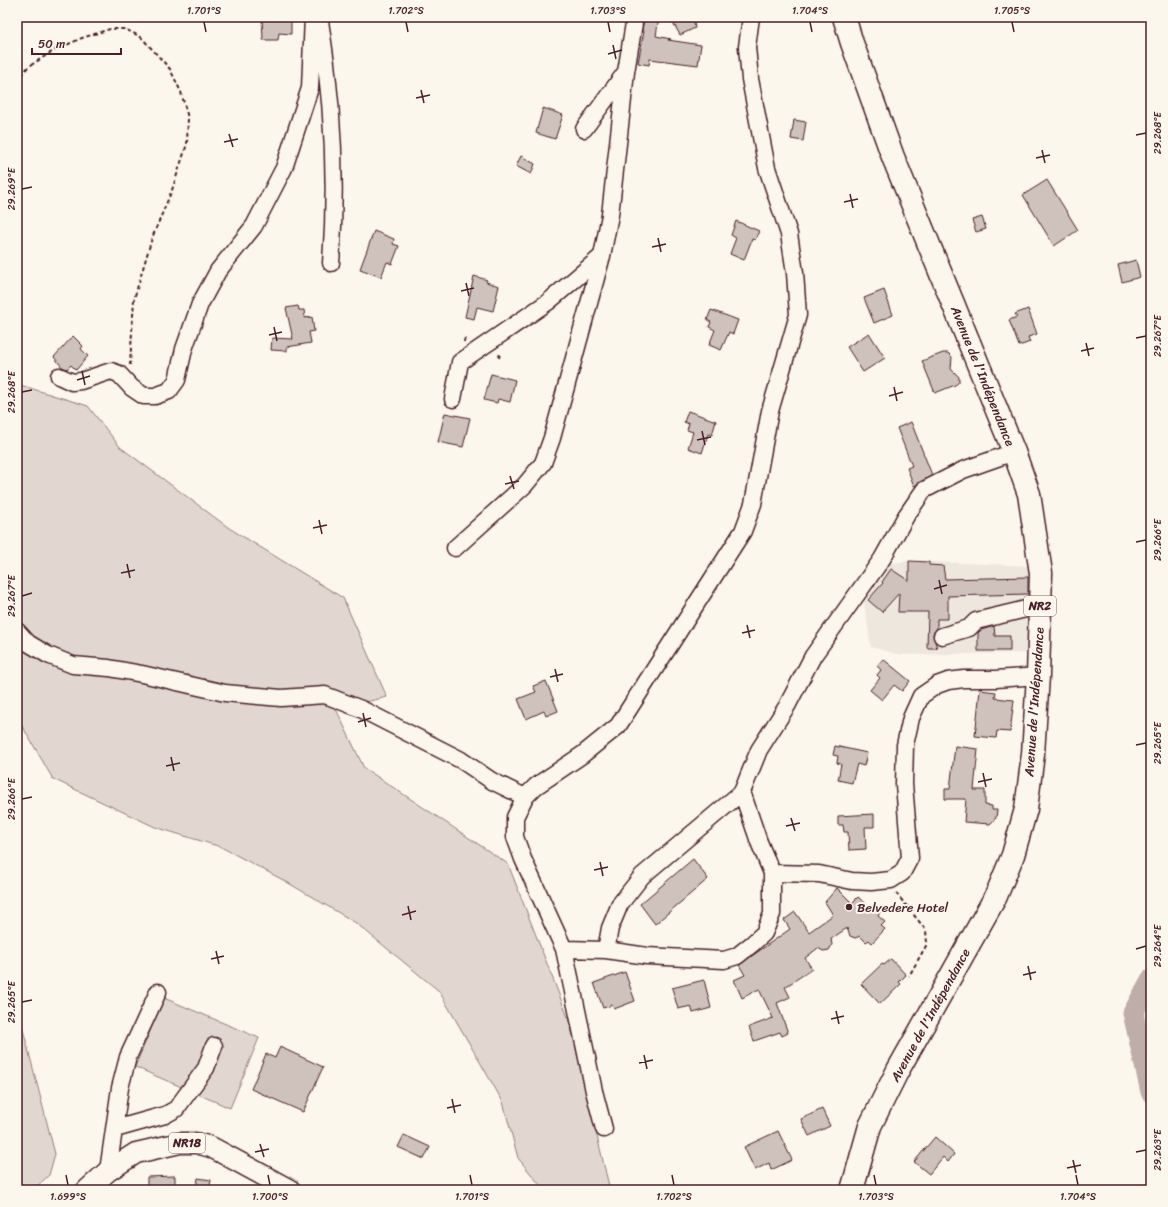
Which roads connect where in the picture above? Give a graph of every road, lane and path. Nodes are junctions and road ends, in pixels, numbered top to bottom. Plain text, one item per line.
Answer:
1 (313, 17) edge
2 (319, 17) edge
3 (636, 17) edge
4 (751, 17) edge
5 (844, 17) edge
6 (626, 72) junction
7 (17, 81) edge
8 (584, 129) dead end
9 (602, 256) junction
10 (331, 263) dead end
11 (59, 376) dead end
12 (132, 388) junction
13 (453, 399) dead end
14 (1014, 452) junction
15 (455, 548) dead end
16 (1040, 609) junction
17 (17, 631) edge
18 (942, 636) dead end
19 (1038, 676) junction
20 (742, 792) junction
21 (525, 797) junction
22 (772, 873) junction
23 (891, 880) junction
24 (564, 949) junction
25 (606, 950) junction
26 (909, 976) dead end
27 (158, 992) dead end
28 (214, 1046) dead end
29 (115, 1129) junction
30 (604, 1129) dead end
31 (108, 1171) junction
32 (87, 1190) edge
33 (290, 1190) edge
34 (852, 1190) edge

1 - 12 street
2 - 10 street
3 - 6 street
4 - 21 street
5 - 14 highway, Avenue de l'Indépendance / NR2
6 - 8 street
6 - 9 street
7 - 12 path
9 - 13 street
9 - 15 street
11 - 12 street
14 - 16 highway, Avenue de l'Indépendance / NR2
14 - 20 street
16 - 18 street
16 - 19 highway, Avenue de l'Indépendance / NR2
17 - 21 street
19 - 23 street
19 - 34 highway, Avenue de l'Indépendance / NR2
20 - 22 street
20 - 25 street
21 - 24 street
22 - 23 street
22 - 25 street
23 - 26 path
24 - 25 street
24 - 30 street
27 - 29 street
28 - 29 street
29 - 31 street
31 - 32 main road, NR18
31 - 33 main road, NR18

